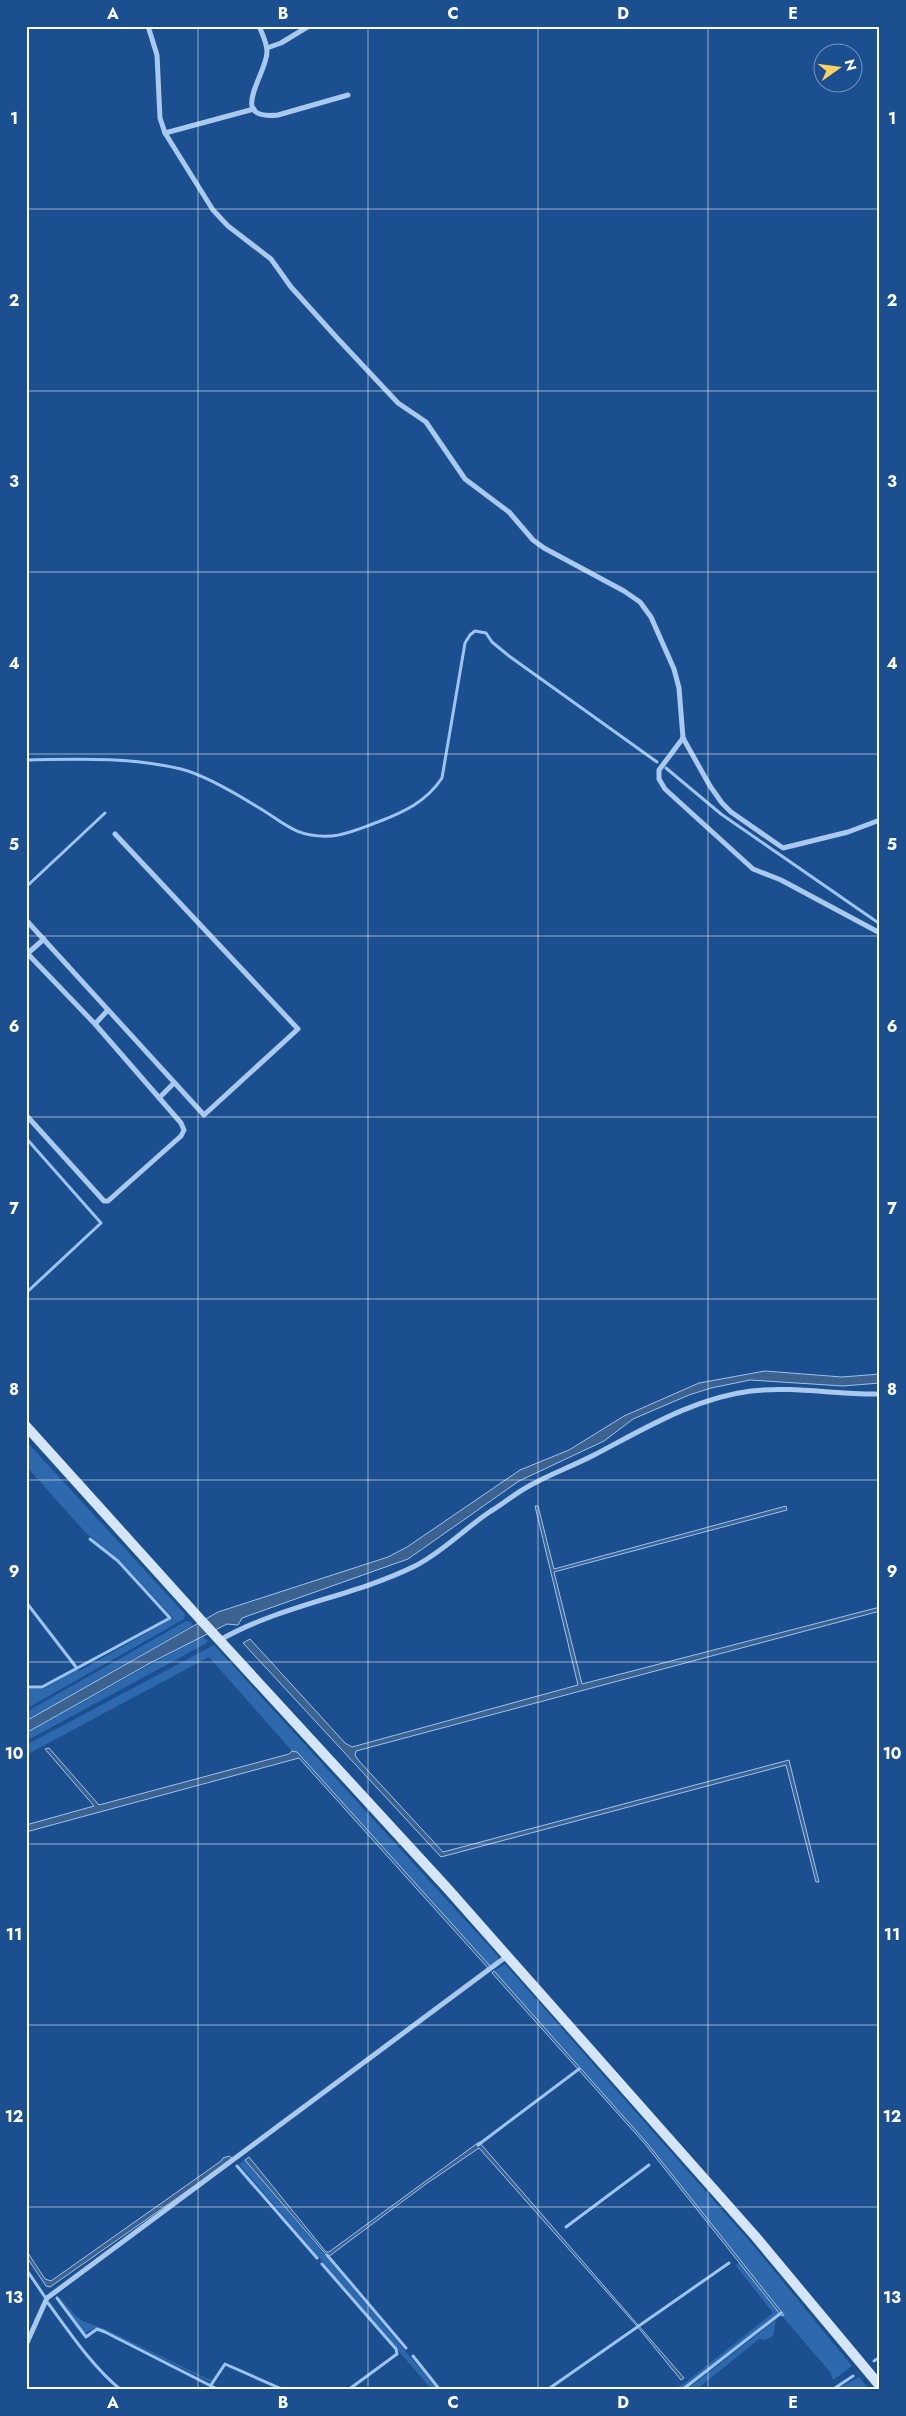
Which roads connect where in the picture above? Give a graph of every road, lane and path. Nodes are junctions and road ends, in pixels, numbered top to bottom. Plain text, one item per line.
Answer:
1 (148, 26) edge
2 (259, 26) edge
3 (309, 26) edge
4 (267, 48) junction
5 (348, 94) dead end
6 (254, 109) junction
7 (165, 133) junction
8 (684, 738) junction
9 (880, 820) edge
10 (115, 834) dead end
11 (26, 920) edge
12 (880, 933) edge
13 (44, 939) junction
14 (27, 953) edge
15 (108, 1010) junction
16 (95, 1024) junction
17 (174, 1083) junction
18 (159, 1098) junction
19 (26, 1115) edge
20 (880, 1394) edge
21 (26, 1426) edge
22 (217, 1637) junction
23 (507, 1956) junction
24 (26, 2344) edge
25 (880, 2386) edge

1 - 7 street
2 - 4 street
3 - 4 street
4 - 6 street
5 - 6 street
6 - 7 street
7 - 8 street
8 - 9 street
8 - 12 street
10 - 17 street
11 - 13 street
13 - 14 street
13 - 15 street
14 - 16 street
15 - 16 street
15 - 17 street
16 - 18 street
17 - 18 street
18 - 19 street
20 - 22 street
21 - 22 main road
22 - 23 main road
23 - 24 street
23 - 25 main road

